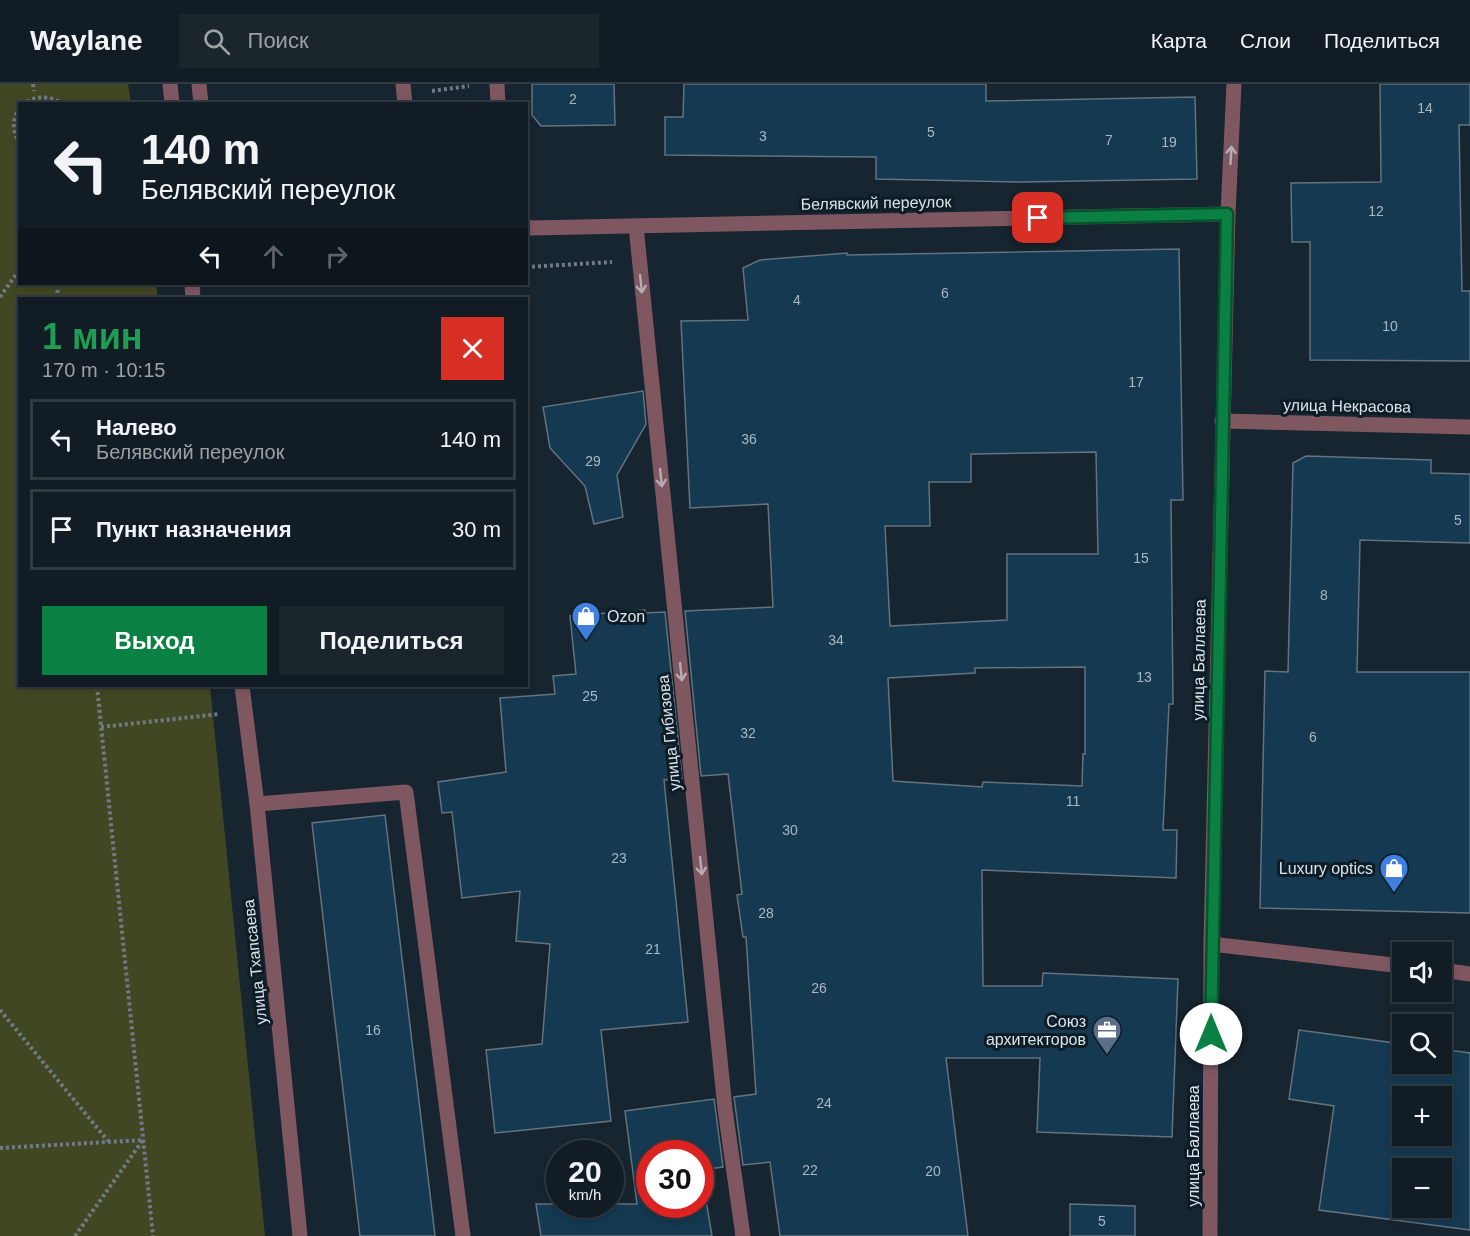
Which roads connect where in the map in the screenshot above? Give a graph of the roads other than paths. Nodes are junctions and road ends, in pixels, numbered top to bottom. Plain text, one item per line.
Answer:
1 (170, 84) edge
2 (199, 84) edge
3 (497, 84) edge
4 (1234, 84) edge
5 (172, 102) edge
6 (201, 102) edge
7 (498, 102) edge
8 (1227, 214) junction
9 (636, 226) junction
10 (528, 227) edge
11 (1222, 421) junction
12 (1470, 427) edge
13 (242, 687) edge
14 (257, 804) junction
15 (1211, 944) junction
16 (1392, 965) edge
17 (1452, 971) edge
18 (1470, 974) edge
19 (300, 1236) edge
20 (463, 1236) edge
21 (743, 1236) edge
22 (1210, 1236) edge

1 - 5 street
2 - 6 street
3 - 7 street
8 -> 4 street, улица Баллаева
8 - 9 street, Белявский переулок
8 - 11 street, улица Баллаева
9 - 10 street, Белявский переулок
9 -> 21 street, улица Гибизова
11 - 12 street, улица Некрасова
11 - 15 street, улица Баллаева
13 - 14 street, улица Тхапсаева
14 - 19 street, улица Тхапсаева
14 - 20 street
15 - 16 street
15 - 22 street, улица Баллаева
17 - 18 street

